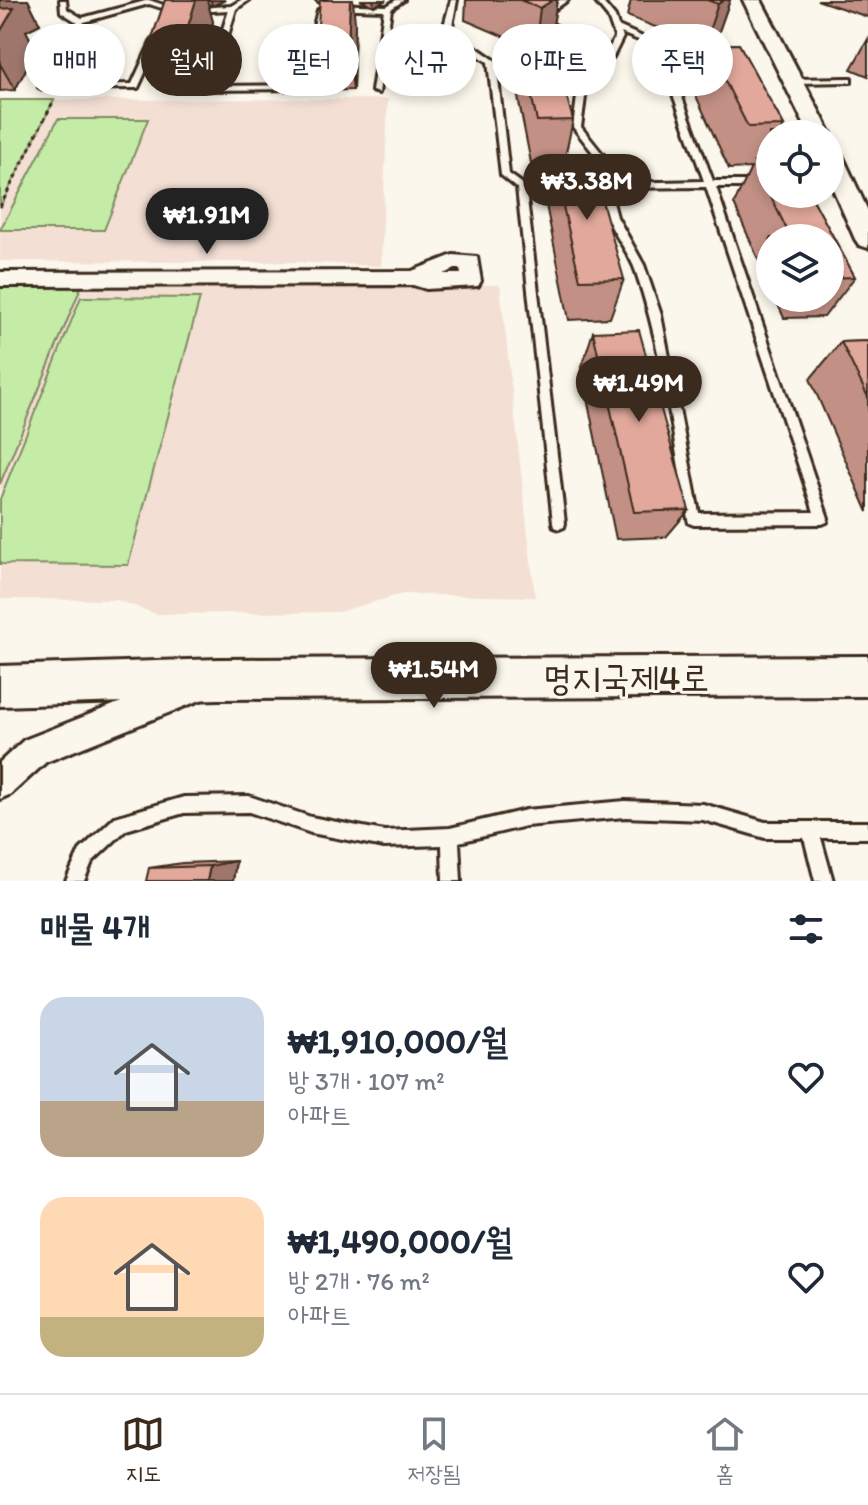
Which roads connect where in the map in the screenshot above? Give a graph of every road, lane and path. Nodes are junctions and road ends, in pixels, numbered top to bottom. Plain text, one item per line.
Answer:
1 (63, 0) edge
2 (246, 0) edge
3 (401, 0) edge
4 (454, 0) edge
5 (565, 0) edge
6 (597, 0) edge
7 (752, 0) edge
8 (149, 1) edge
9 (322, 2) edge
10 (233, 8) junction
11 (388, 8) junction
12 (169, 11) junction
13 (81, 21) junction
14 (386, 24) edge
15 (544, 24) edge
16 (613, 24) edge
17 (616, 28) joint
18 (616, 43) edge
19 (848, 80) dead end
20 (794, 81) junction
21 (581, 96) edge
22 (54, 100) dead end
23 (813, 120) edge
24 (710, 184) junction
25 (756, 184) edge
26 (612, 185) junction
27 (521, 187) junction
28 (844, 196) edge
29 (0, 207) edge
30 (868, 239) edge
31 (414, 278) dead end
32 (0, 279) edge
33 (559, 523) dead end
34 (868, 676) edge
35 (219, 679) junction
36 (0, 686) edge
37 (0, 783) edge
38 (868, 830) edge
39 (811, 832) junction
40 (450, 836) junction
41 (75, 881) edge
42 (452, 881) edge
43 (824, 881) edge

1 - 13 lane
2 - 10 lane
3 - 11 lane
4 - 27 lane
5 - 15 lane
6 - 16 lane
7 - 20 street
8 - 12 lane
8 - 13 lane
9 - 10 lane
9 - 11 lane
10 - 12 lane
11 - 14 lane
12 - 13 lane
17 - 18 lane
17 - 24 lane
19 - 20 lane
20 - 23 street
21 - 26 lane
22 - 29 path
24 - 25 lane
24 - 26 lane
24 - 26 lane
26 - 27 lane
27 - 33 lane
28 - 30 street
31 - 32 street
34 - 35 street, 명지국제4로
35 - 36 street, 명지국제4로
35 - 37 street
38 - 39 lane
39 - 40 lane
39 - 43 lane
40 - 41 lane
40 - 42 lane

